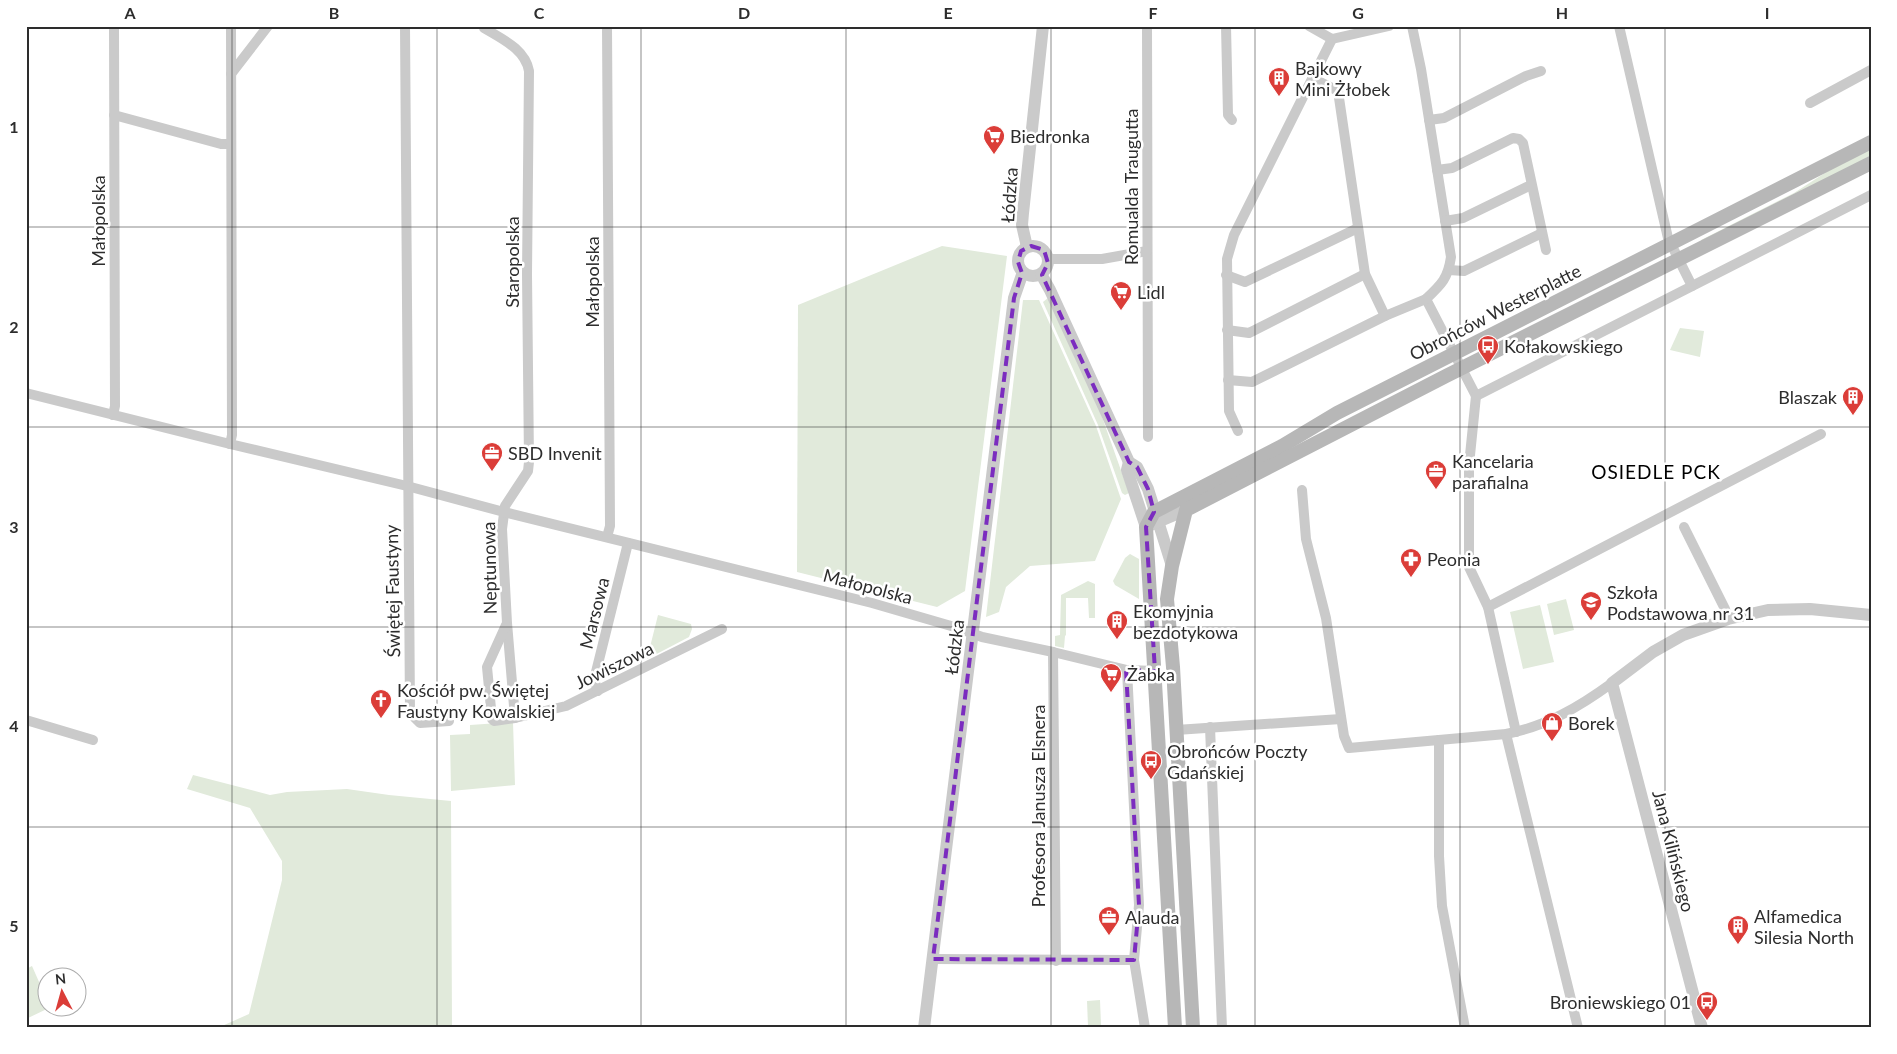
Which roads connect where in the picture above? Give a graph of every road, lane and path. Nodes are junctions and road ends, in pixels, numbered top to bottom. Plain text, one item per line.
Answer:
1 (114, 26) edge
2 (231, 26) edge
3 (268, 26) edge
4 (405, 26) edge
5 (607, 26) edge
6 (1043, 26) edge
7 (1147, 26) edge
8 (1226, 26) edge
9 (1389, 26) edge
10 (1412, 26) edge
11 (1618, 26) edge
12 (1314, 27) edge
13 (484, 28) dead end
14 (1332, 39) junction
15 (1871, 70) edge
16 (1541, 71) dead end
17 (231, 74) junction
18 (1312, 78) junction
19 (1810, 103) dead end
20 (114, 116) junction
21 (1232, 120) dead end
22 (1429, 120) junction
23 (1871, 142) edge
24 (230, 144) junction
25 (1871, 163) edge
26 (1437, 170) junction
27 (1531, 185) junction
28 (1871, 195) edge
29 (1445, 221) junction
30 (1358, 228) junction
31 (1542, 233) junction
32 (1672, 244) junction
33 (1027, 247) junction
34 (1546, 250) dead end
35 (1147, 251) junction
36 (1048, 259) junction
37 (1680, 259) junction
38 (1449, 270) junction
39 (1023, 272) junction
40 (1041, 274) junction
41 (1365, 274) junction
42 (1226, 275) junction
43 (1692, 286) junction
44 (1426, 299) junction
45 (1385, 316) junction
46 (1227, 330) junction
47 (1454, 353) junction
48 (1462, 368) junction
49 (1228, 380) junction
50 (26, 393) edge
51 (1476, 396) junction
52 (113, 415) junction
53 (1238, 431) dead end
54 (1821, 434) dead end
55 (1148, 437) dead end
56 (230, 444) junction
57 (407, 486) junction
58 (1302, 490) dead end
59 (1186, 510) junction
60 (504, 512) junction
61 (1152, 520) junction
62 (1684, 527) dead end
63 (607, 537) junction
64 (628, 543) junction
65 (1172, 566) junction
66 (1488, 607) junction
67 (1871, 615) edge
68 (1728, 619) junction
69 (506, 623) junction
70 (722, 629) dead end
71 (974, 634) junction
72 (1053, 652) junction
73 (1127, 670) junction
74 (1155, 671) junction
75 (1612, 683) junction
76 (598, 691) junction
77 (516, 718) junction
78 (1341, 719) junction
79 (26, 720) edge
80 (449, 721) dead end
81 (1210, 727) junction
82 (1176, 730) junction
83 (1511, 733) junction
84 (93, 740) dead end
85 (1439, 740) junction
86 (933, 960) junction
87 (1134, 960) junction
88 (1056, 961) junction
89 (924, 1028) edge
90 (1145, 1028) edge
91 (1175, 1028) edge
92 (1192, 1028) edge
93 (1222, 1028) edge
94 (1465, 1028) edge
95 (1578, 1028) edge
96 (1702, 1028) edge

1 - 20 street, Małopolska
2 - 17 street
3 - 17 street
4 - 57 street
5 - 63 street, Małopolska
6 - 33 street, Łódzka
7 - 35 street, Romualda Traugutta
8 - 21 street
9 - 14 street
10 - 22 street
11 - 32 street
12 - 14 street
13 - 60 street, Staropolska
14 - 18 street
15 - 19 street
16 - 22 street
17 - 24 street
18 - 30 street
18 - 42 street
20 - 24 street
20 - 52 street, Małopolska
22 - 26 street
23 - 32 main road, Obrońców Westerplatte
24 - 56 street
25 - 37 main road, Obrońców Westerplatte
26 - 27 street
26 - 29 street
27 - 29 street
27 - 31 street
28 - 43 street
29 - 38 street
30 - 41 street
30 - 42 street
31 - 34 street
31 - 38 street
32 - 37 street
32 - 47 main road, Obrońców Westerplatte
33 - 36 street
33 - 39 street
35 - 36 street
35 - 55 street, Romualda Traugutta
36 - 40 street
37 - 43 street
37 - 48 main road, Obrońców Westerplatte
38 - 44 street
39 - 40 street
39 - 71 street, Łódzka
40 - 61 street
41 - 45 street
41 - 46 street
42 - 46 street
43 - 51 street
44 - 45 street
44 - 47 street
45 - 49 street
46 - 49 street
47 - 48 street
47 - 61 main road, Obrońców Westerplatte
48 - 51 street
48 - 59 main road, Obrońców Westerplatte
49 - 53 street
50 - 52 street, Małopolska
51 - 66 street
52 - 56 street, Małopolska
54 - 66 street
56 - 57 street, Małopolska
57 - 60 street, Małopolska
57 - 80 street, Świętej Faustyny
58 - 78 street
59 - 61 street, Obrońców Westerplatte
59 - 65 main road
60 - 63 street, Małopolska
60 - 69 street, Neptunowa
61 - 65 street
61 - 74 main road
62 - 68 street
63 - 64 street, Małopolska
64 - 71 street, Małopolska
64 - 76 street, Marsowa
65 - 82 main road
66 - 83 street
67 - 68 street
68 - 75 street
69 - 77 street, Neptunowa
69 - 77 street, Neptunowa
70 - 76 street, Jowiszowa
71 - 72 street, Małopolska
71 - 86 street, Łódzka
72 - 73 street, Małopolska
72 - 88 street, Profesora Janusza Elsnera
73 - 74 street, Małopolska
73 - 87 street
74 - 91 main road
75 - 83 street
75 - 96 street, Jana Kilińskiego
76 - 77 street, Jowiszowa
78 - 81 street
78 - 85 street
79 - 84 street
81 - 82 street
81 - 93 street
82 - 92 main road
83 - 85 street
83 - 95 street
85 - 94 street
86 - 88 street
86 - 89 street, Łódzka
87 - 88 street
87 - 90 street

